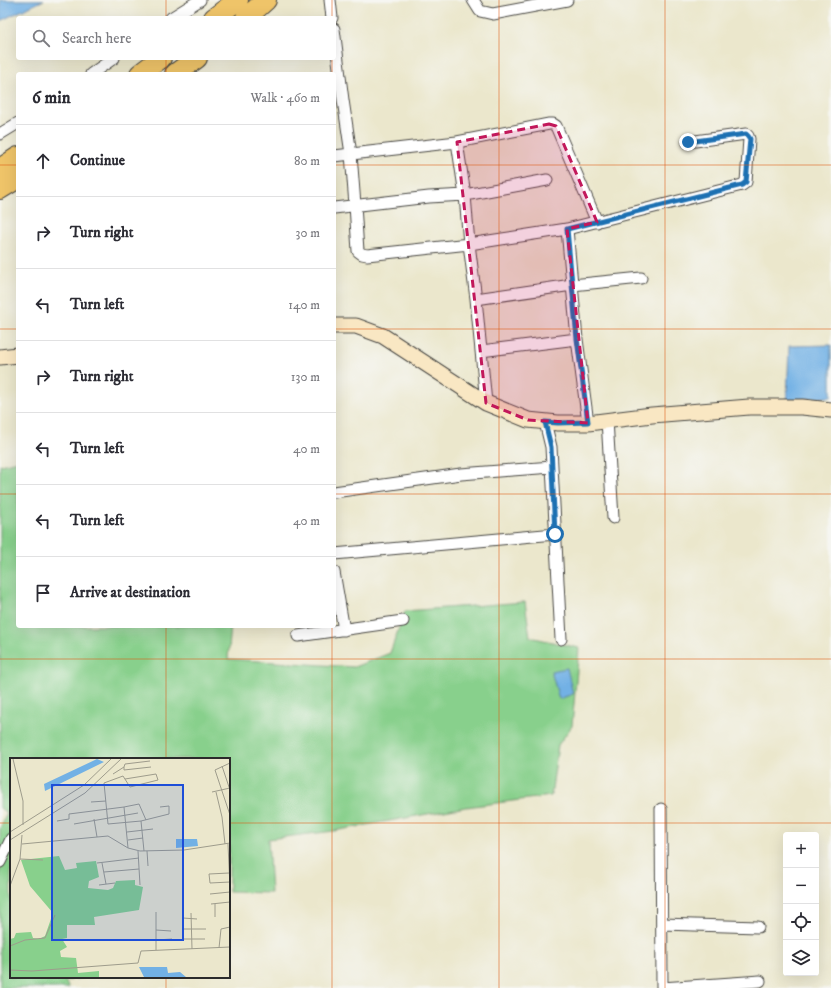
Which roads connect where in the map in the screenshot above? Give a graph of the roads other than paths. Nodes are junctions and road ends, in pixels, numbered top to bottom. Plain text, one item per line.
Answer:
1 (200, 0) edge
2 (238, 0) edge
3 (266, 0) edge
4 (330, 0) edge
5 (473, 0) edge
6 (567, 0) edge
7 (175, 16) edge
8 (217, 16) edge
9 (248, 16) edge
10 (332, 16) edge
11 (111, 60) edge
12 (158, 60) edge
13 (194, 60) edge
14 (336, 60) edge
15 (94, 72) edge
16 (143, 72) edge
17 (178, 72) edge
18 (338, 100) edge
19 (16, 124) edge
20 (0, 134) edge
21 (457, 142) junction
22 (688, 142) dead end
23 (351, 154) junction
24 (336, 156) edge
25 (16, 158) edge
26 (0, 169) edge
27 (16, 179) edge
28 (547, 180) dead end
29 (0, 189) edge
30 (465, 195) junction
31 (355, 205) junction
32 (336, 208) edge
33 (597, 222) junction
34 (567, 229) junction
35 (469, 244) junction
36 (641, 278) dead end
37 (572, 285) junction
38 (476, 299) junction
39 (336, 326) edge
40 (577, 339) junction
41 (481, 351) junction
42 (16, 355) edge
43 (0, 357) edge
44 (486, 403) junction
45 (831, 410) edge
46 (607, 420) junction
47 (545, 422) junction
48 (588, 422) junction
49 (552, 467) junction
50 (336, 492) edge
51 (613, 518) dead end
52 (555, 534) junction
53 (336, 554) edge
54 (336, 584) edge
55 (403, 621) dead end
56 (344, 630) junction
57 (298, 636) dead end
58 (561, 639) dead end
59 (661, 809) dead end
60 (10, 841) edge
61 (0, 862) edge
62 (662, 924) junction
63 (758, 927) dead end
64 (760, 981) dead end
65 (662, 988) edge

1 - 7 street
2 - 8 highway
3 - 9 highway
4 - 10 street
5 - 6 street
11 - 15 street
12 - 16 highway
13 - 17 highway
14 - 18 street
18 - 23 street
19 - 20 street
21 - 23 street
21 - 30 street
21 - 33 street
22 - 33 street
23 - 24 street
23 - 31 street
25 - 26 highway
27 - 29 highway
28 - 30 street
30 - 31 street
30 - 35 street
31 - 32 street
31 - 35 street
33 - 34 street
34 - 35 street
34 - 37 street
35 - 38 street
36 - 37 street
37 - 38 street
37 - 40 street
38 - 41 street
39 - 44 street
40 - 41 street
40 - 48 street
41 - 44 street
42 - 43 street
44 - 47 street
45 - 46 street
46 - 48 street
46 - 51 street
47 - 48 street
47 - 49 street
49 - 50 street
49 - 52 street
52 - 53 street
52 - 58 street
54 - 56 street
55 - 56 street
56 - 57 street
59 - 62 street
60 - 61 street
62 - 63 street
62 - 65 street
64 - 65 street

